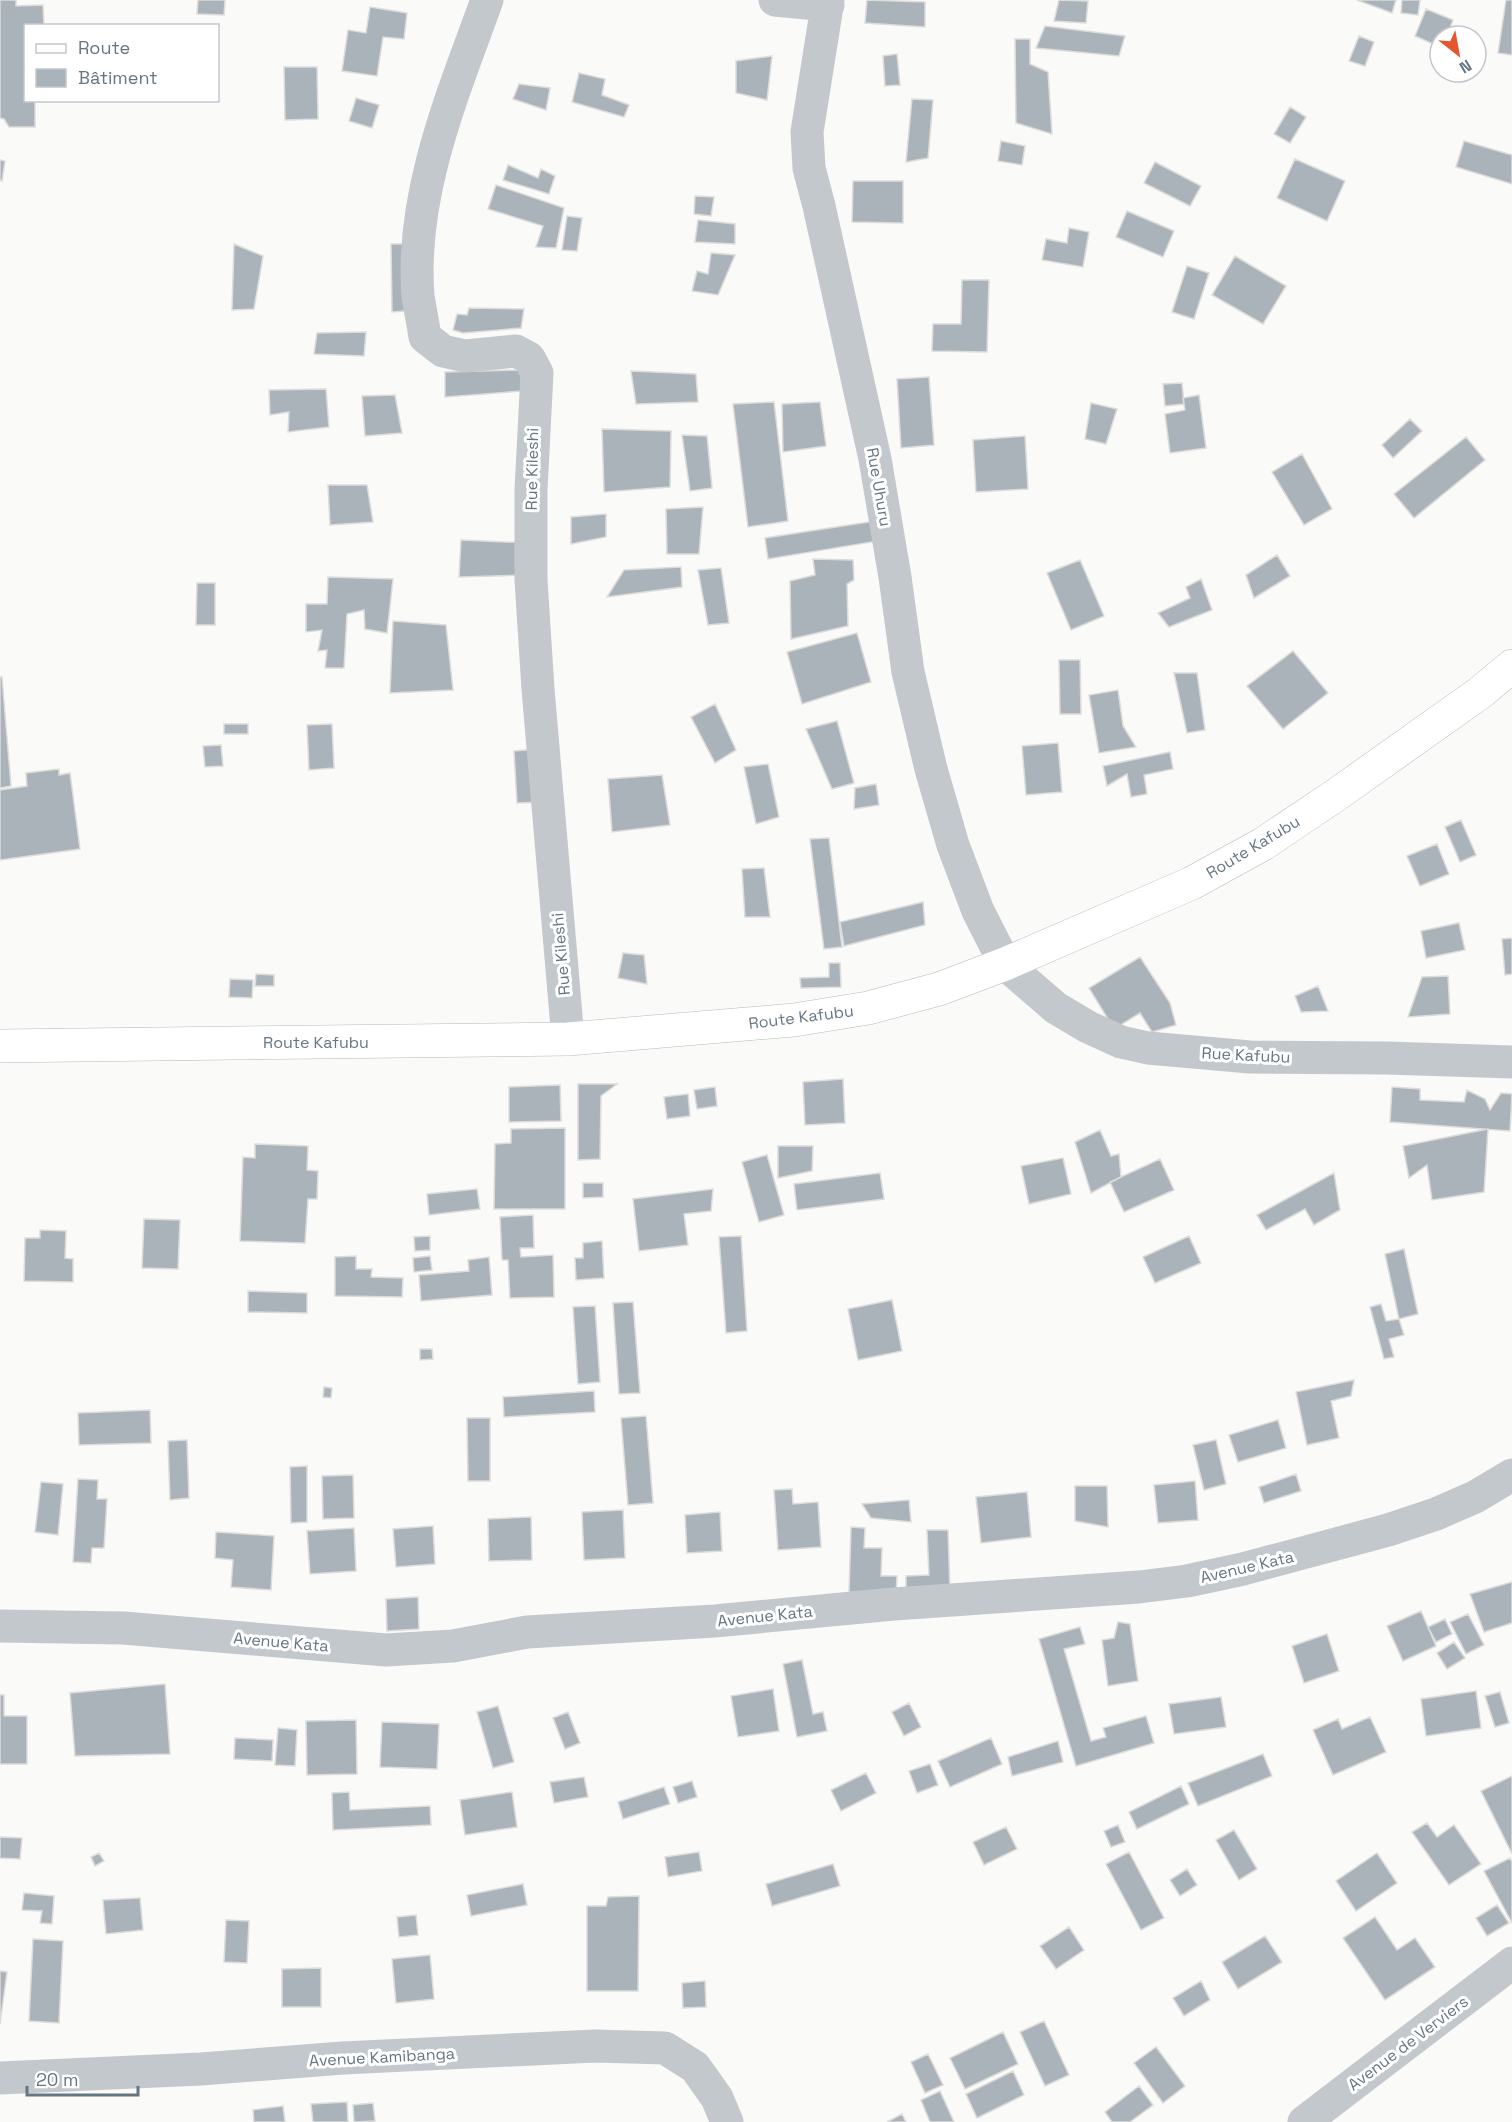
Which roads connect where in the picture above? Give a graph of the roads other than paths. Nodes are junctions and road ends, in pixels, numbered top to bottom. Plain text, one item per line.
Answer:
1 (487, 0) edge
2 (775, 0) edge
3 (828, 2) edge
4 (1512, 666) edge
5 (1005, 964) junction
6 (568, 1039) junction
7 (0, 1046) edge
8 (1512, 1062) edge
9 (1512, 1475) edge
10 (0, 1626) edge
11 (1512, 1963) edge
12 (0, 2078) edge
13 (727, 2122) edge
14 (1304, 2122) edge

1 - 6 street, Rue Kileshi
2 - 3 street
3 - 5 street, Rue Uhuru
4 - 5 main road, Route Kafubu
5 - 6 main road, Route Kafubu
5 - 8 street, Rue Kafubu
6 - 7 main road, Route Kafubu
9 - 10 street, Avenue Kata
11 - 14 street, Avenue de Verviers
12 - 13 street, Avenue Kamibanga

